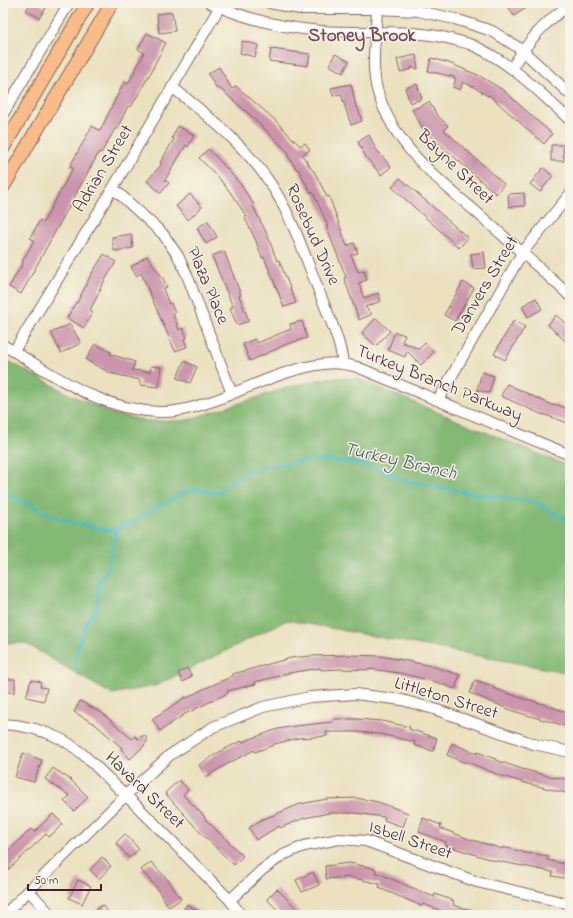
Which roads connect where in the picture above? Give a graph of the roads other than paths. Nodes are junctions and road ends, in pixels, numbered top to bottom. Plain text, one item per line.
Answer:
1 (69, 3) edge
2 (88, 3) edge
3 (112, 3) edge
4 (270, 3) edge
5 (217, 4) edge
6 (570, 5) edge
7 (378, 6) edge
8 (376, 32) junction
9 (522, 50) junction
10 (512, 68) junction
11 (172, 87) junction
12 (570, 94) edge
13 (3, 114) edge
14 (570, 120) edge
15 (3, 148) edge
16 (3, 187) edge
17 (113, 188) junction
18 (570, 194) edge
19 (522, 253) junction
20 (570, 296) edge
21 (3, 345) edge
22 (14, 351) junction
23 (343, 364) junction
24 (232, 394) junction
25 (438, 400) junction
26 (570, 455) edge
27 (3, 724) edge
28 (570, 752) edge
29 (126, 795) junction
30 (29, 891) junction
31 (230, 900) junction
32 (570, 904) edge
33 (4, 915) edge
34 (51, 915) edge
35 (241, 915) edge

1 - 13 street
2 - 15 main road
3 - 16 main road
4 - 7 street
5 - 8 street
5 - 11 street, Adrian Street
6 - 9 street
7 - 8 street, Bayne Street
7 - 9 street
8 - 10 street
8 - 19 street, Bayne Street
9 - 10 street
9 - 12 street
10 - 14 street
11 - 17 street, Adrian Street
11 - 23 street, Rosebud Drive
17 - 22 street, Adrian Street
17 - 24 street, Plaza Place
18 - 19 street, Danvers Street
19 - 20 street, Bayne Street
19 - 25 street, Danvers Street
21 - 22 street, Turkey Branch Parkway
22 - 24 street, Turkey Branch Parkway
23 - 24 street, Turkey Branch Parkway
23 - 25 street, Turkey Branch Parkway
25 - 26 street, Turkey Branch Parkway
27 - 29 street, Havard Street
28 - 29 street, Littleton Street
29 - 30 street, Littleton Street
29 - 31 street, Havard Street
30 - 33 street, Littleton Street
30 - 34 street
31 - 32 street, Isbell Street
31 - 35 street, Havard Street

